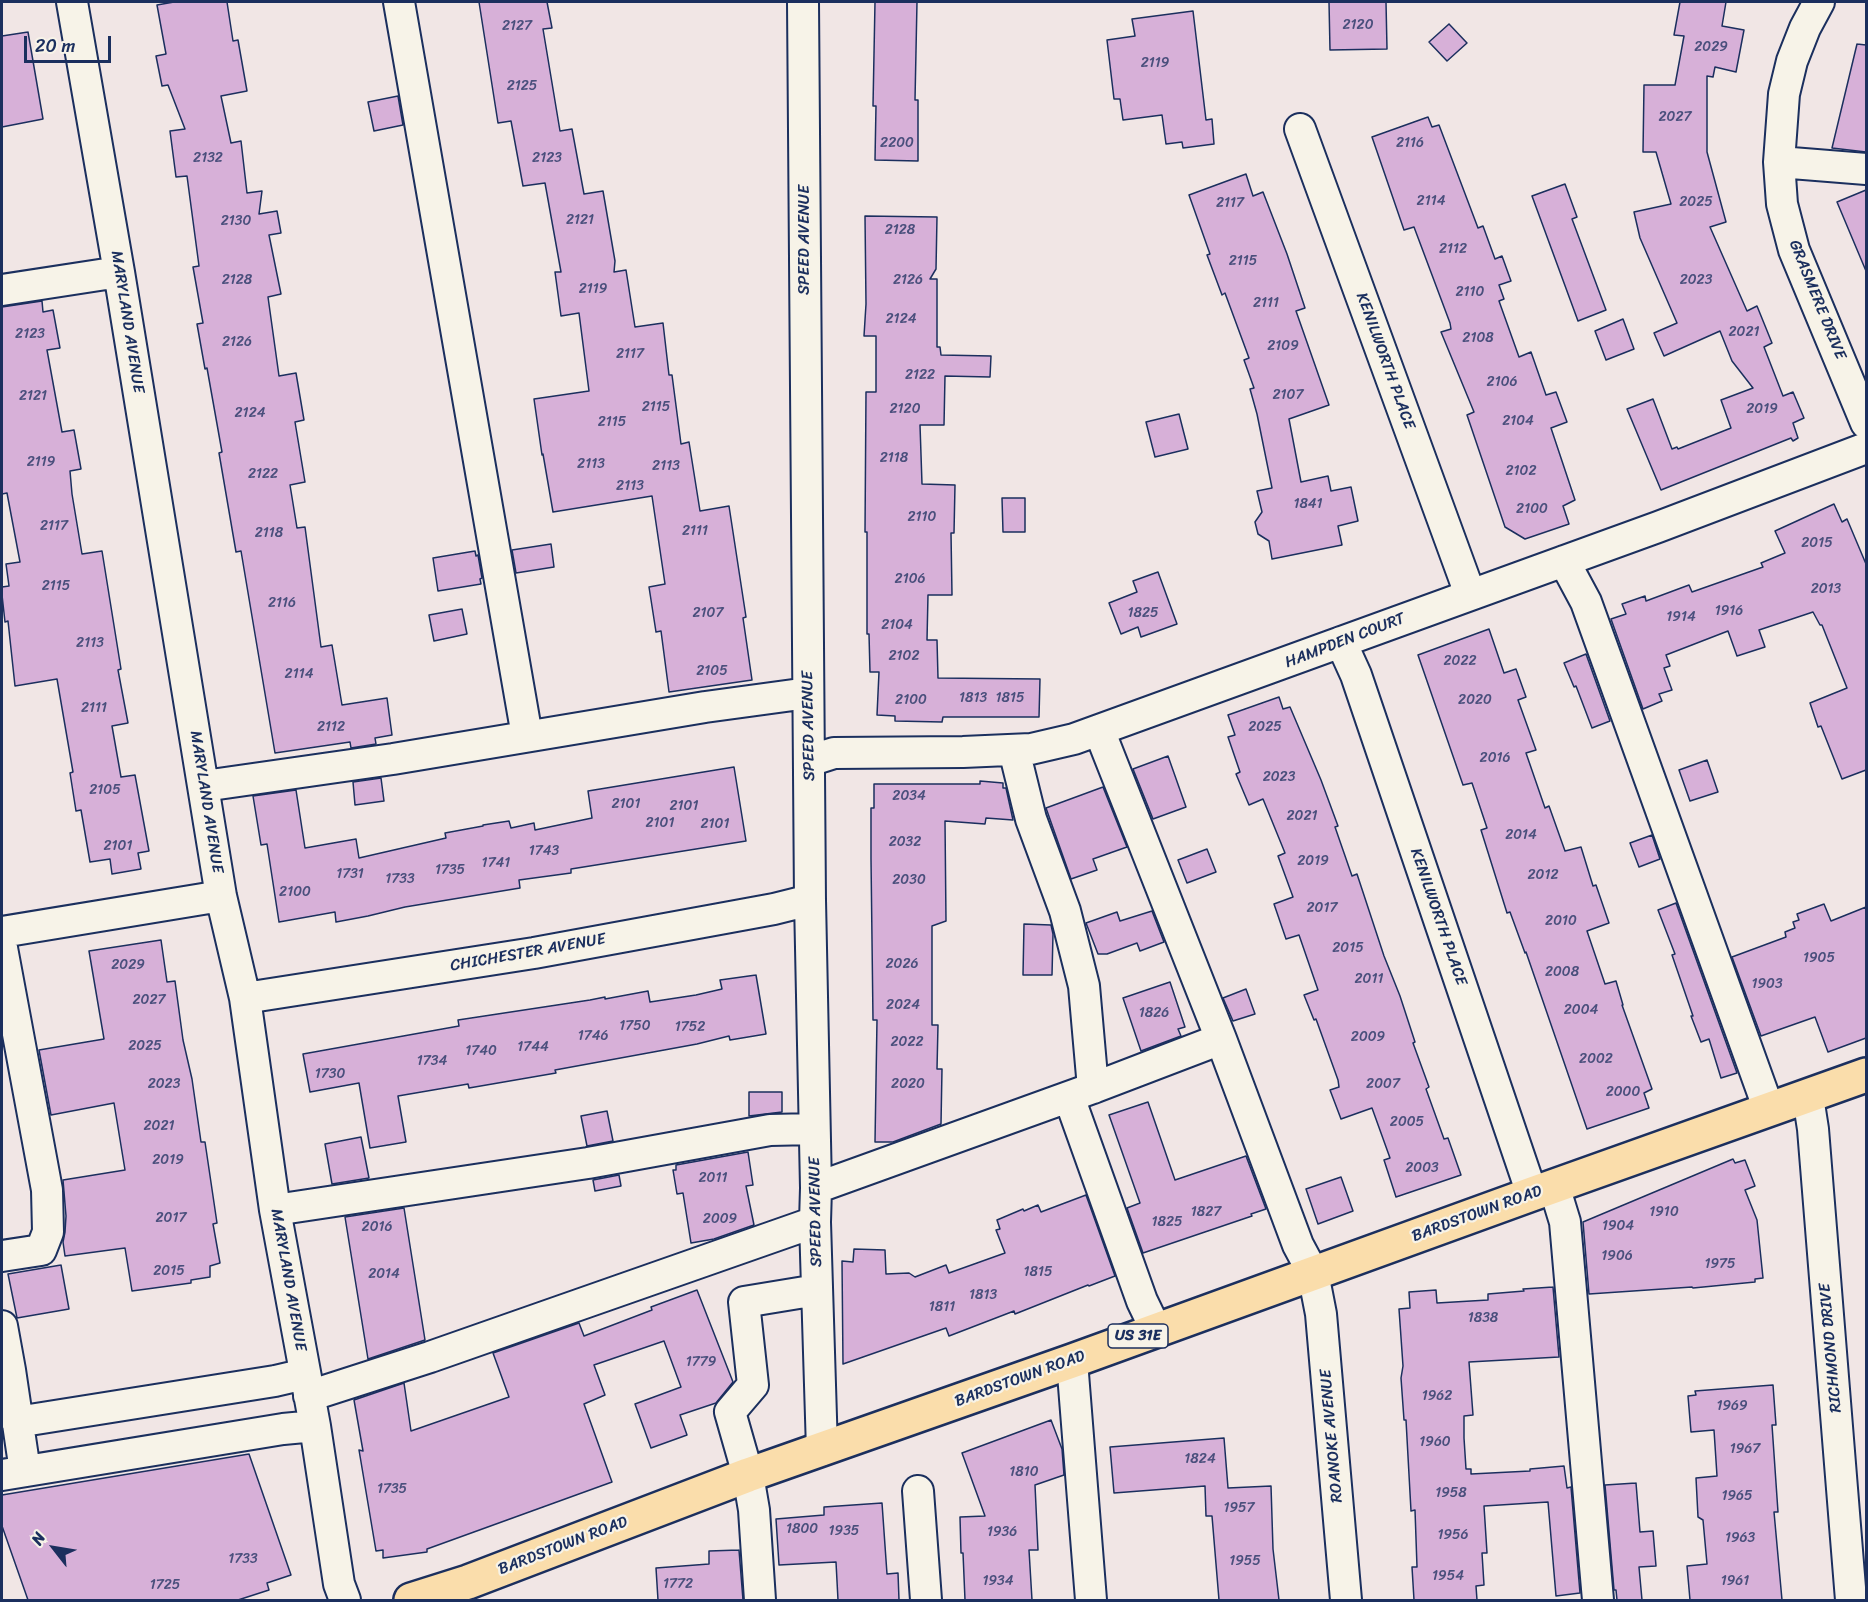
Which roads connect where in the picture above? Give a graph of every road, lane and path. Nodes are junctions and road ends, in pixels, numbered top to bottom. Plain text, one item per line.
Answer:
1 (72, 2) edge
2 (399, 2) edge
3 (803, 2) edge
4 (1819, 2) edge
5 (1300, 129) dead end
6 (1779, 162) junction
7 (1866, 169) edge
8 (119, 272) junction
9 (2, 290) edge
10 (1866, 423) edge
11 (1866, 448) edge
12 (1564, 561) junction
13 (1470, 594) junction
14 (1341, 642) junction
15 (808, 693) junction
16 (1099, 730) junction
17 (527, 736) junction
18 (1014, 750) junction
19 (809, 761) junction
20 (204, 786) junction
21 (221, 896) junction
22 (810, 900) junction
23 (2, 932) edge
24 (2, 948) edge
25 (245, 998) junction
26 (1221, 1039) junction
27 (1866, 1075) edge
28 (1081, 1092) junction
29 (1808, 1097) junction
30 (1769, 1110) junction
31 (814, 1129) junction
32 (816, 1188) junction
33 (1543, 1190) junction
34 (275, 1210) junction
35 (815, 1222) junction
36 (2, 1256) edge
37 (1313, 1273) junction
38 (817, 1290) junction
39 (2, 1326) edge
40 (1156, 1330) junction
41 (1072, 1361) junction
42 (307, 1385) junction
43 (17, 1422) junction
44 (315, 1426) junction
45 (822, 1450) junction
46 (13, 1473) edge
47 (748, 1475) junction
48 (918, 1491) dead end
49 (469, 1591) edge
50 (345, 1600) edge
51 (411, 1600) edge
52 (760, 1600) edge
53 (926, 1600) edge
54 (1091, 1600) edge
55 (1346, 1600) edge
56 (1598, 1600) edge
57 (1851, 1600) edge

1 - 8 street, MARYLAND AVENUE
2 - 17 street
3 - 15 street, SPEED AVENUE
4 - 6 street, GRASMERE DRIVE
5 - 13 street, KENILWORTH PLACE
6 - 7 street
6 - 10 street, GRASMERE DRIVE
8 - 9 street
8 - 20 street, MARYLAND AVENUE
11 - 12 street, HAMPDEN COURT
12 - 13 street, HAMPDEN COURT
12 - 30 street
13 - 14 street, HAMPDEN COURT
14 - 16 street, HAMPDEN COURT
14 - 33 street, KENILWORTH PLACE
15 - 17 street
15 - 19 street, SPEED AVENUE
16 - 18 street, HAMPDEN COURT
16 - 26 street, ROANOKE AVENUE
17 - 20 street
18 - 19 street, HAMPDEN COURT
18 - 28 street
19 - 22 street, SPEED AVENUE
20 - 21 street, MARYLAND AVENUE
21 - 23 street
21 - 25 street, MARYLAND AVENUE
22 - 25 street, CHICHESTER AVENUE
22 - 31 street, SPEED AVENUE
24 - 36 street
25 - 34 street, MARYLAND AVENUE
26 - 28 street
26 - 37 street, ROANOKE AVENUE
27 - 29 main road, BARDSTOWN ROAD / US 31E
28 - 32 street
28 - 40 street
29 - 30 main road, BARDSTOWN ROAD / US 31E
29 - 57 street, RICHMOND DRIVE
30 - 33 main road, BARDSTOWN ROAD / US 31E
31 - 32 street, SPEED AVENUE
31 - 34 street
32 - 35 street, SPEED AVENUE
33 - 37 main road, BARDSTOWN ROAD / US 31E
33 - 56 street, KENILWORTH PLACE
34 - 42 street, MARYLAND AVENUE
35 - 38 street, SPEED AVENUE
35 - 42 street
37 - 40 main road, BARDSTOWN ROAD / US 31E
37 - 55 street, ROANOKE AVENUE
38 - 45 street, SPEED AVENUE
38 - 47 street
39 - 43 street
40 - 41 main road, BARDSTOWN ROAD / US 31E
41 - 45 main road, BARDSTOWN ROAD / US 31E
41 - 54 street
42 - 43 street
42 - 44 street, MARYLAND AVENUE
43 - 46 street
44 - 46 street
44 - 50 street, MARYLAND AVENUE
45 - 47 main road, BARDSTOWN ROAD / US 31E
47 - 49 main road, BARDSTOWN ROAD / US 31E
47 - 52 street
48 - 53 street
49 - 51 main road, BARDSTOWN ROAD / US 31E

